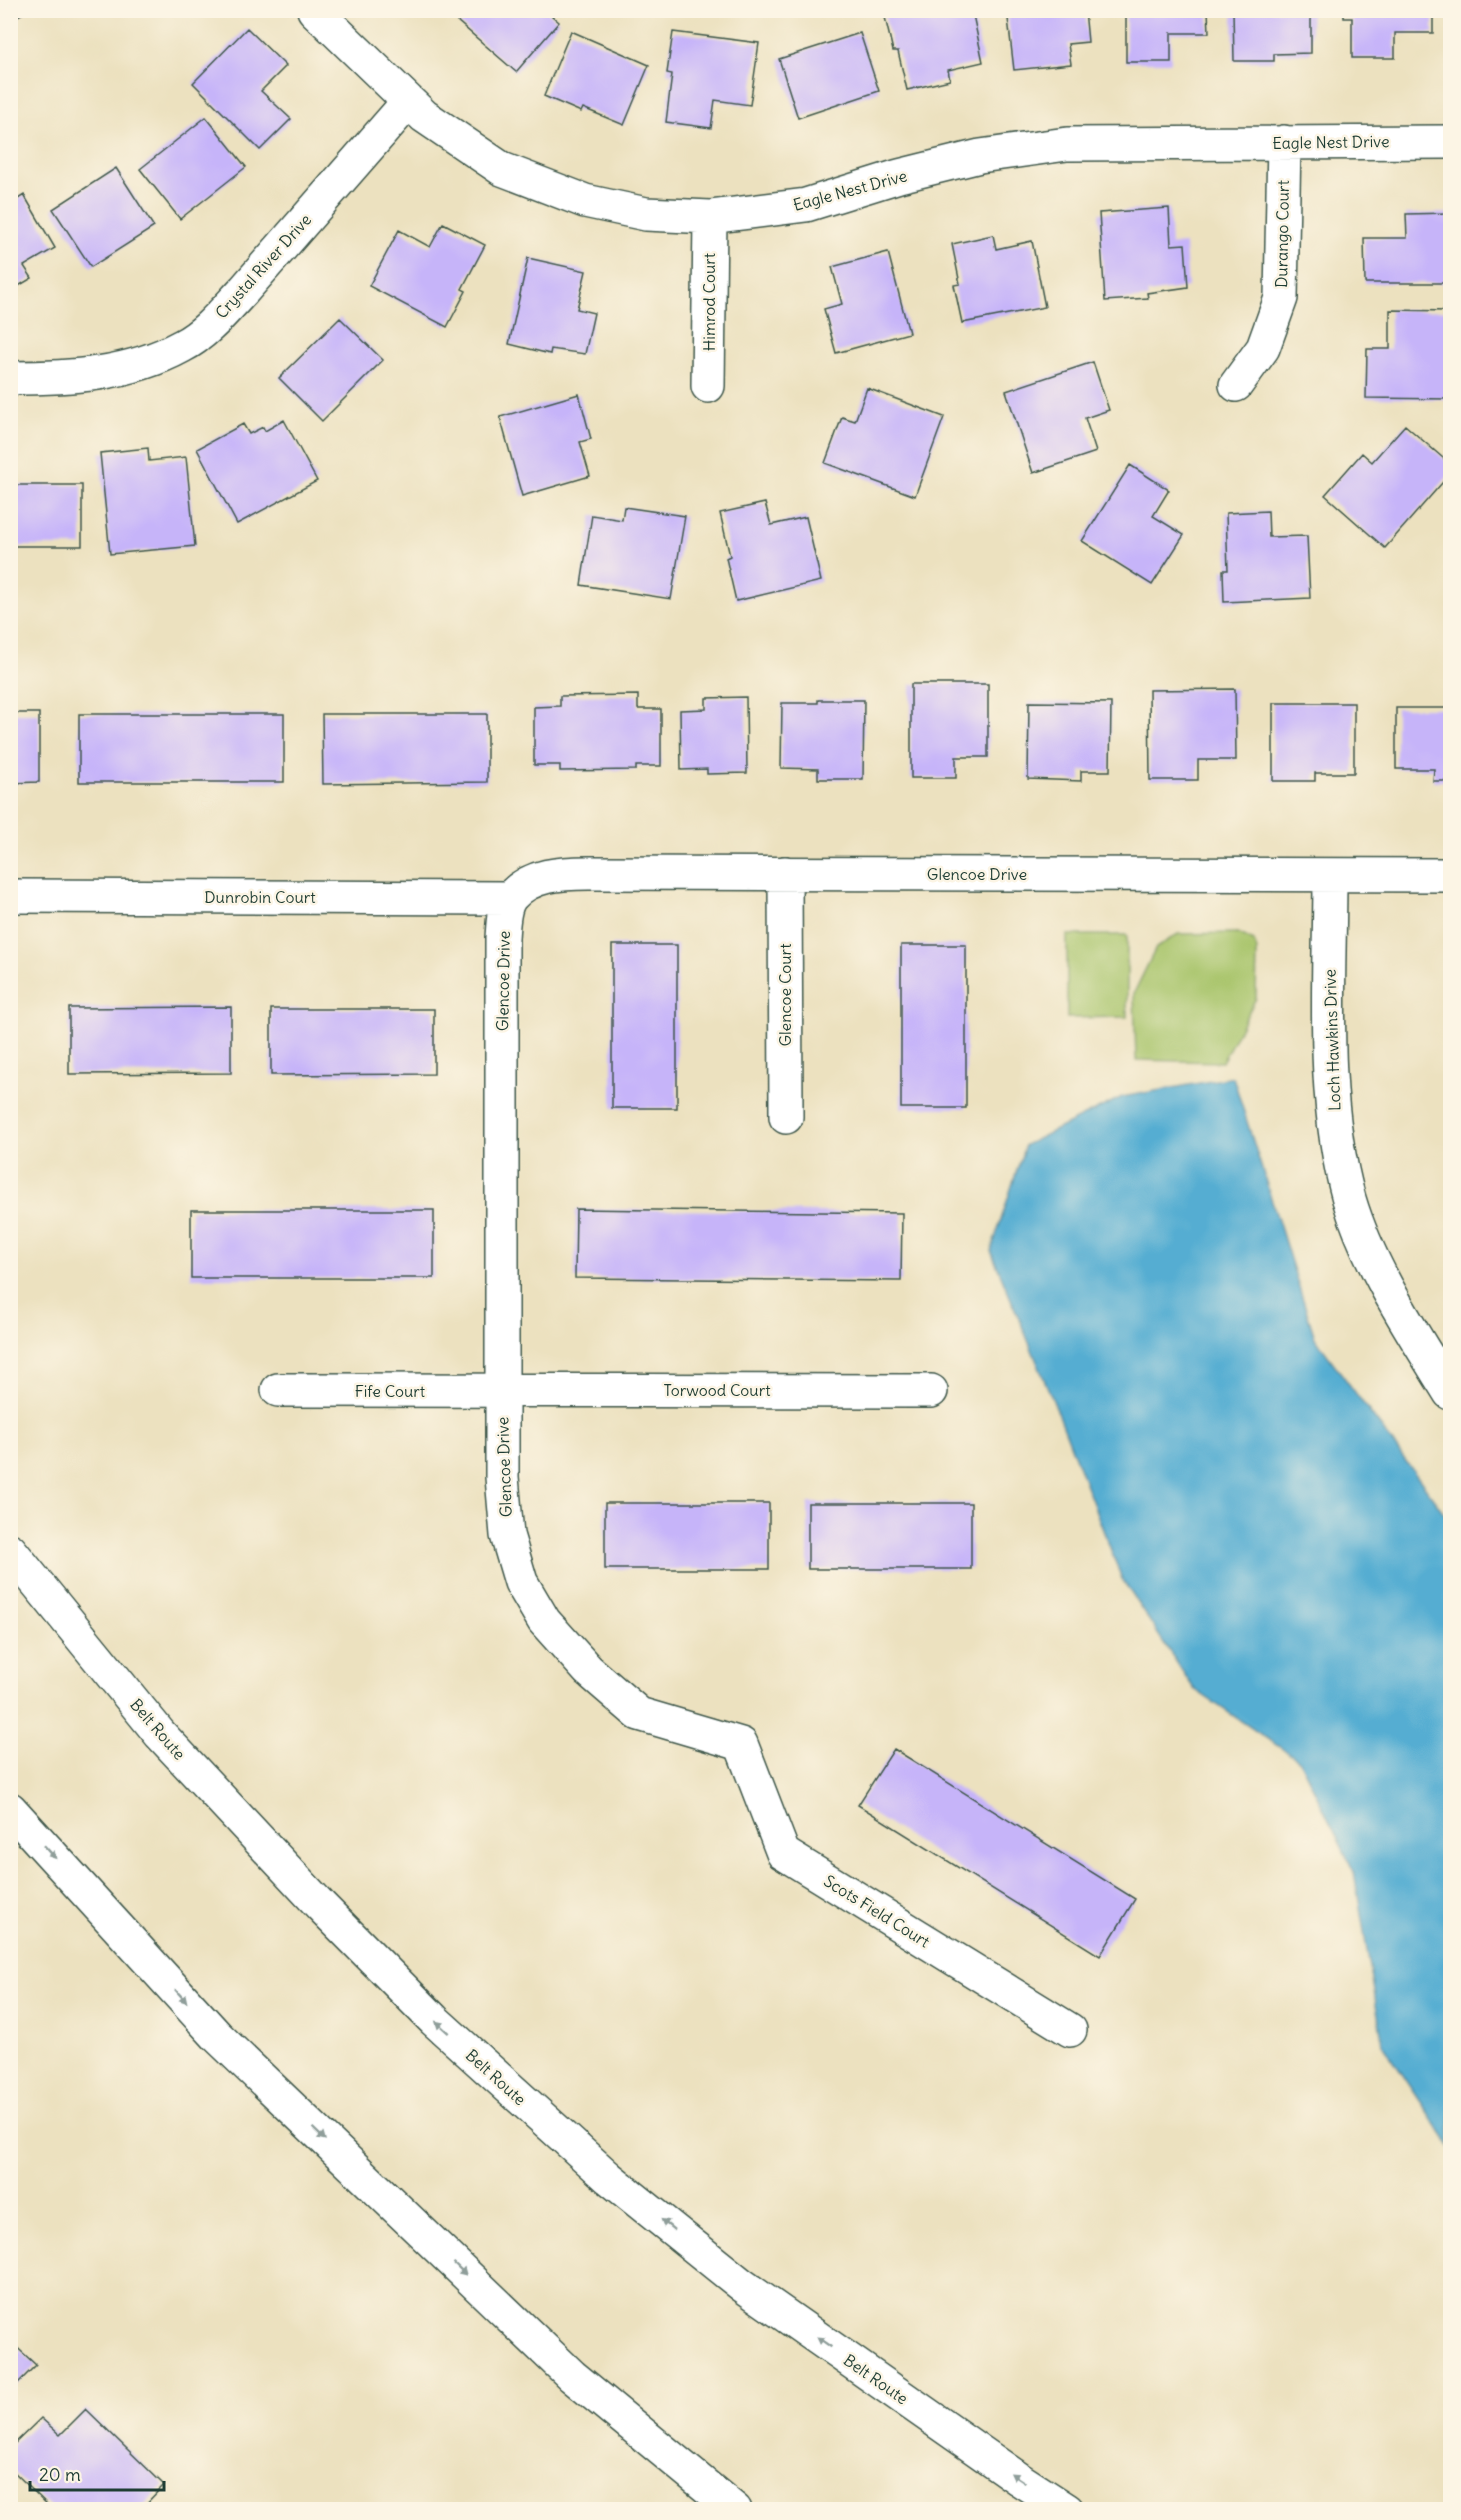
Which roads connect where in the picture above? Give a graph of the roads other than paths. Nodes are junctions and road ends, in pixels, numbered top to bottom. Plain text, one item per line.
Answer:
1 (314, 10) edge
2 (408, 102) junction
3 (1284, 142) junction
4 (1450, 142) edge
5 (710, 217) junction
6 (10, 378) edge
7 (708, 386) dead end
8 (1236, 386) dead end
9 (785, 873) junction
10 (1450, 875) edge
11 (1330, 876) junction
12 (10, 896) edge
13 (510, 898) junction
14 (786, 1117) dead end
15 (278, 1390) dead end
16 (502, 1390) junction
17 (931, 1391) dead end
18 (1450, 1393) edge
19 (10, 1550) edge
20 (741, 1744) joint
21 (10, 1809) edge
22 (1070, 2030) dead end
23 (735, 2510) edge
24 (1067, 2510) edge

1 - 2 main road, Eagle Nest Drive
2 - 5 main road, Eagle Nest Drive
2 - 6 main road, Crystal River Drive
3 - 4 main road, Eagle Nest Drive
3 - 5 main road, Eagle Nest Drive
3 - 8 main road, Durango Court
5 - 7 main road, Himrod Court
9 - 11 main road, Glencoe Drive
9 - 13 main road, Glencoe Drive
9 - 14 main road, Glencoe Court
10 - 11 main road, Glencoe Drive
11 - 18 main road, Loch Hawkins Drive
12 - 13 main road, Dunrobin Court
13 - 16 main road, Glencoe Drive
15 - 16 main road, Fife Court
16 - 17 main road, Torwood Court
16 - 20 main road, Glencoe Drive
24 -> 19 main road, Belt Route
20 - 22 main road, Scots Field Court
21 -> 23 main road

